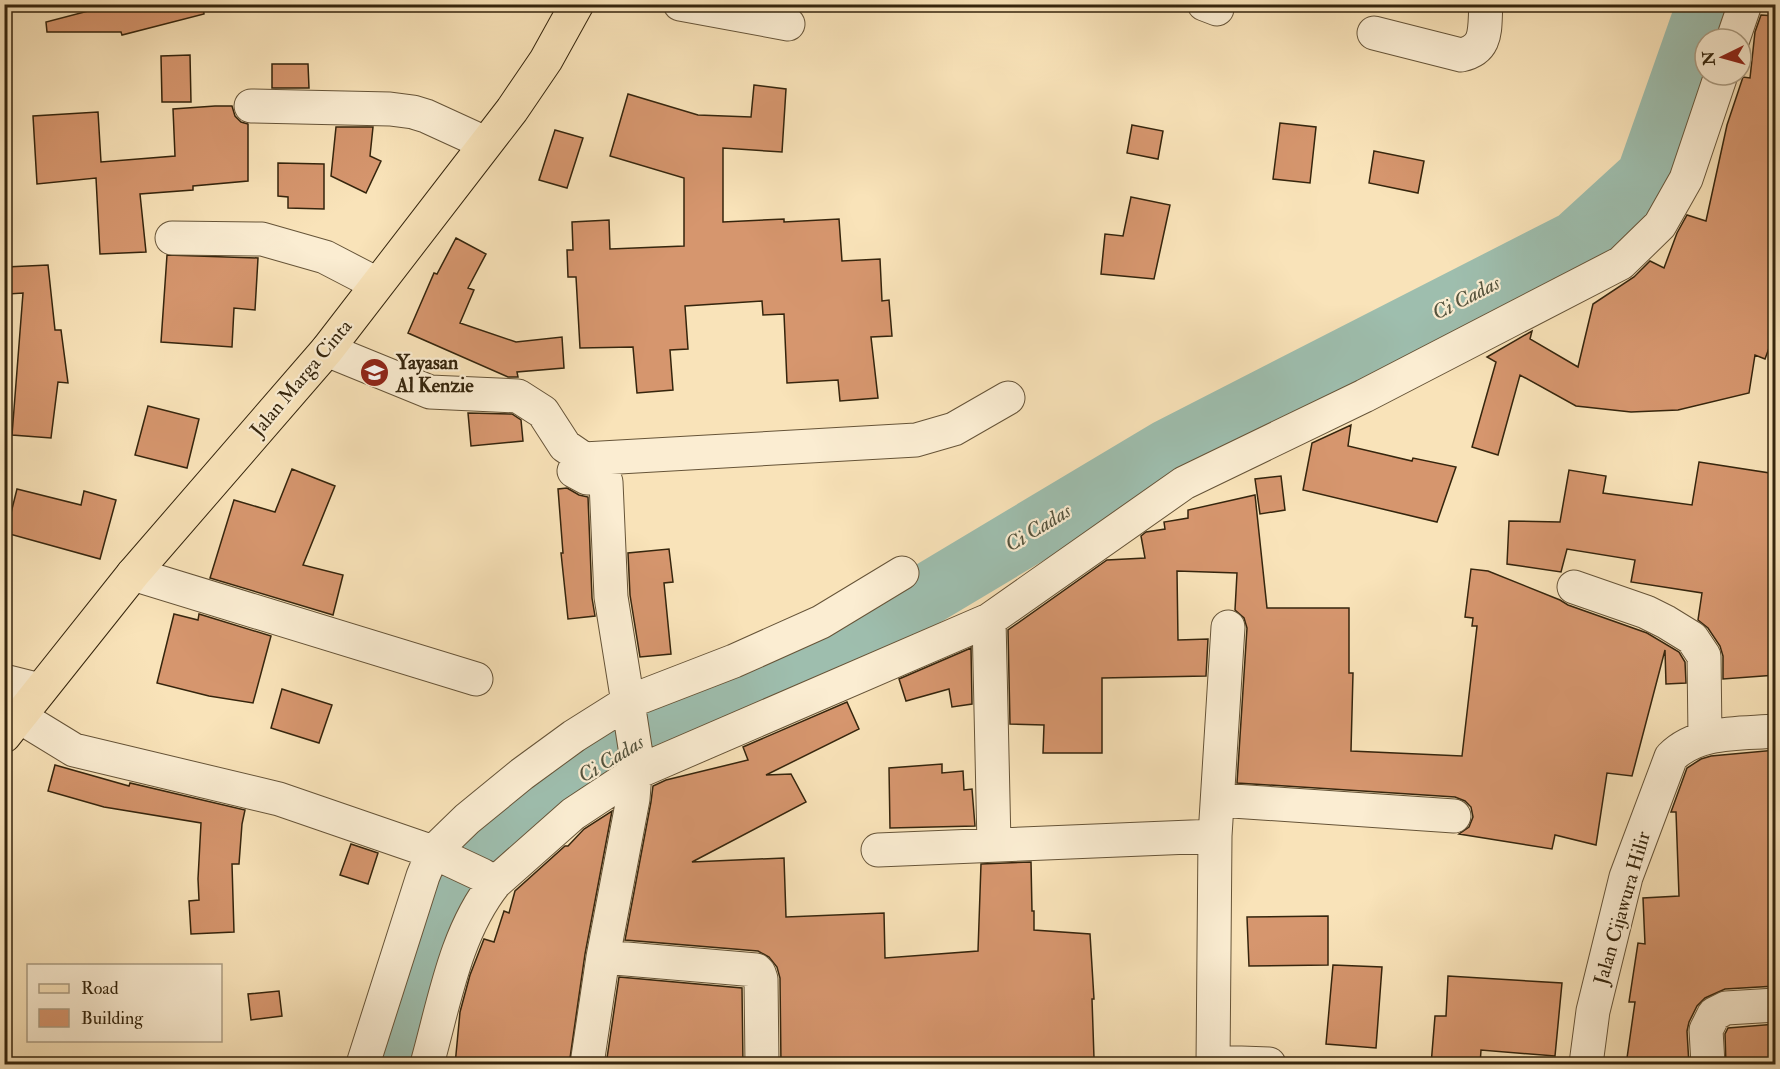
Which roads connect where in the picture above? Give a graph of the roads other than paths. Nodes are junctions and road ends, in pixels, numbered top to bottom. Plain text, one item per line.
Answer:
1 (577, 4) edge
2 (680, 4) edge
3 (1486, 4) edge
4 (1745, 4) edge
5 (788, 24) dead end
6 (1737, 27) edge
7 (1374, 33) dead end
8 (1717, 87) edge
9 (251, 106) dead end
10 (485, 143) junction
11 (172, 238) dead end
12 (377, 284) junction
13 (327, 350) junction
14 (1008, 398) dead end
15 (574, 471) dead end
16 (902, 573) dead end
17 (133, 574) junction
18 (1574, 587) dead end
19 (989, 620) junction
20 (1227, 627) dead end
21 (476, 679) dead end
22 (4, 681) edge
23 (40, 690) junction
24 (629, 706) junction
25 (10, 719) edge
26 (1776, 731) edge
27 (1705, 736) junction
28 (636, 763) junction
29 (1218, 801) junction
30 (1454, 816) dead end
31 (1215, 836) junction
32 (994, 844) junction
33 (878, 850) dead end
34 (440, 855) junction
35 (488, 879) junction
36 (603, 957) junction
37 (1776, 1005) edge
38 (1213, 1063) edge
39 (363, 1065) edge
40 (427, 1065) edge
41 (587, 1065) edge
42 (762, 1065) edge
43 (1269, 1065) edge
44 (1586, 1065) edge
45 (1708, 1065) edge

1 - 10 main road, Jalan Marga Cinta
2 - 5 street
3 - 7 street
4 - 6 street
8 - 19 street
9 - 10 street
10 - 12 main road, Jalan Marga Cinta
11 - 12 street
12 - 13 main road, Jalan Marga Cinta
13 - 14 street
13 - 17 main road, Jalan Marga Cinta
15 - 24 street
16 - 24 street
17 - 21 street
17 - 23 main road, Jalan Marga Cinta
18 - 27 street
19 - 28 street
19 - 32 street
20 - 29 street
22 - 23 street
23 - 25 main road, Jalan Marga Cinta
24 - 28 street
24 - 34 street
25 - 34 street
26 - 27 street, Jalan Cijawura Hilir
27 - 44 street, Jalan Cijawura Hilir
28 - 35 street
28 - 36 street
29 - 30 street
29 - 31 street
31 - 32 street
31 - 38 street
32 - 33 street
34 - 35 street
34 - 39 street
35 - 40 street
36 - 41 street
36 - 42 street
37 - 45 street
38 - 43 street

